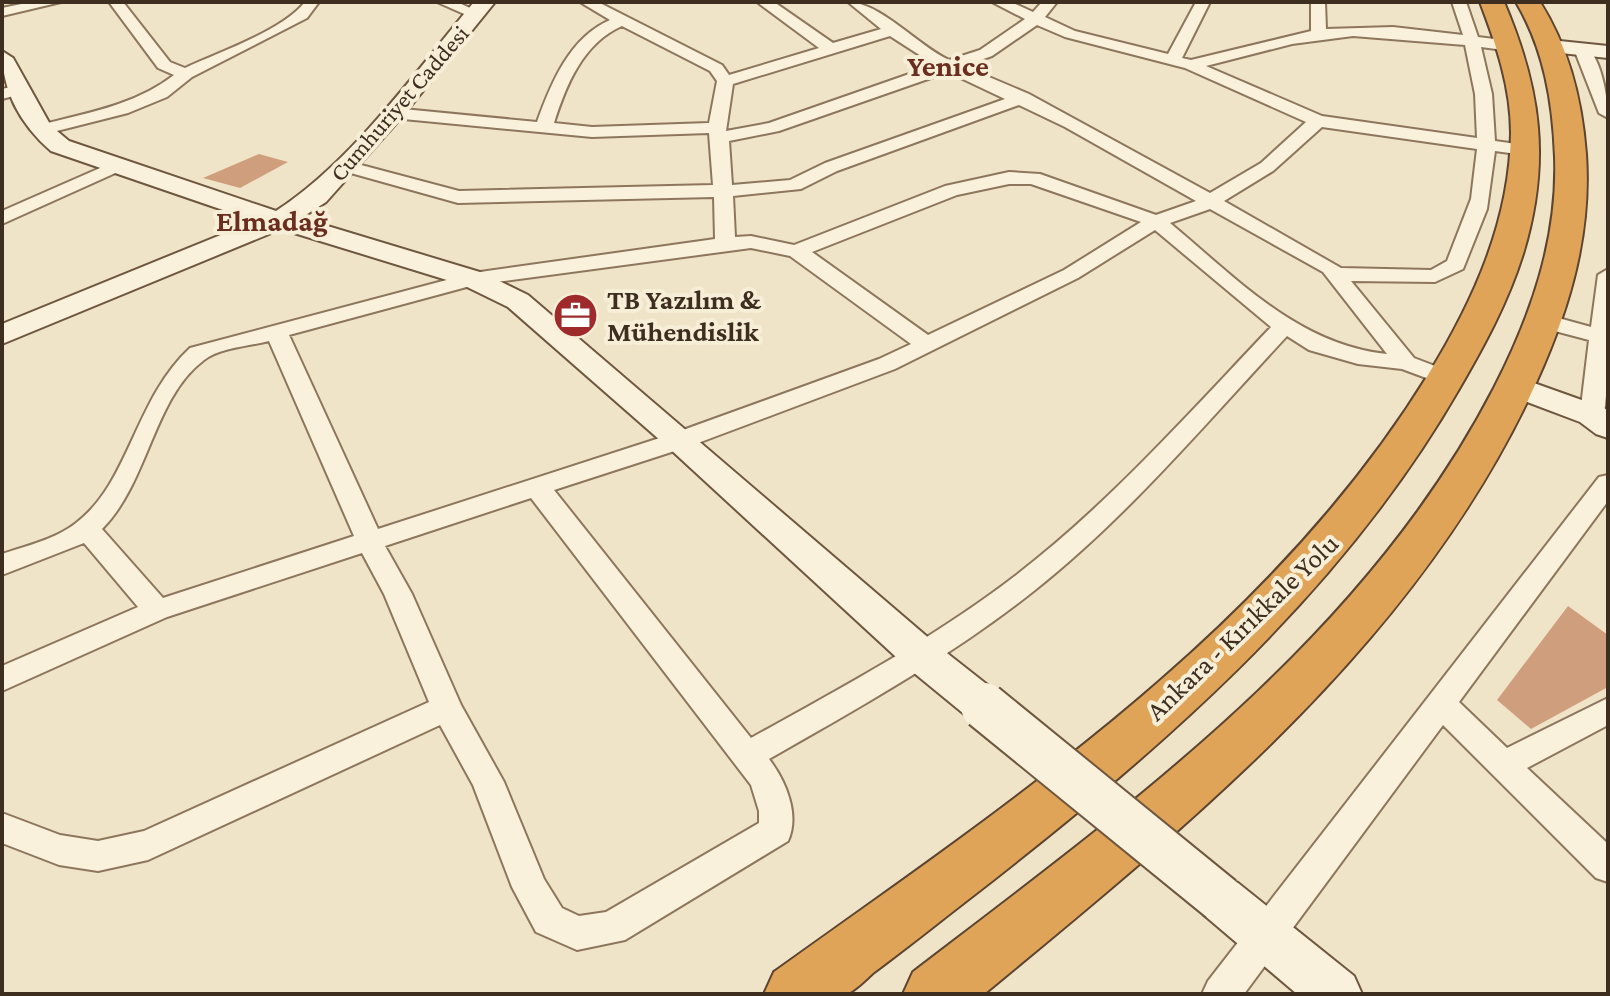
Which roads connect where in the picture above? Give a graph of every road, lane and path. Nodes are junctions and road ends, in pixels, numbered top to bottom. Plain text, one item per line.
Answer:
1 (54, 2) edge
2 (116, 2) edge
3 (312, 2) edge
4 (444, 2) edge
5 (587, 2) edge
6 (764, 2) edge
7 (855, 2) edge
8 (999, 2) edge
9 (1050, 2) edge
10 (1203, 2) edge
11 (1318, 2) edge
12 (1459, 2) edge
13 (1528, 2) edge
14 (481, 8) edge
15 (2, 12) edge
16 (622, 20) junction
17 (1034, 20) junction
18 (891, 31) junction
19 (1319, 35) junction
20 (1522, 37) edge
21 (831, 49) junction
22 (1608, 52) edge
23 (2, 58) edge
24 (1183, 62) junction
25 (951, 66) junction
26 (186, 74) junction
27 (725, 81) junction
28 (10, 92) edge
29 (1023, 98) junction
30 (393, 113) junction
31 (1608, 113) edge
32 (1318, 121) junction
33 (544, 126) junction
34 (41, 130) junction
35 (718, 133) junction
36 (1505, 147) junction
37 (116, 166) junction
38 (346, 166) junction
39 (723, 190) junction
40 (1213, 199) junction
41 (2, 218) edge
42 (282, 219) junction
43 (1156, 221) junction
44 (725, 244) junction
45 (796, 251) junction
46 (1334, 274) junction
47 (1608, 275) edge
48 (473, 279) junction
49 (1544, 321) junction
50 (1283, 327) junction
51 (276, 332) junction
52 (2, 335) edge
53 (1603, 337) edge
54 (927, 345) junction
55 (1406, 363) junction
56 (1448, 379) junction
57 (1517, 387) junction
58 (1600, 421) edge
59 (681, 440) junction
60 (1608, 483) edge
61 (537, 487) junction
62 (87, 529) junction
63 (370, 542) junction
64 (2, 565) edge
65 (157, 610) junction
66 (923, 657) junction
67 (2, 679) edge
68 (1440, 703) junction
69 (447, 708) junction
70 (1608, 710) edge
71 (747, 756) junction
72 (1505, 764) junction
73 (2, 828) edge
74 (1608, 867) edge
75 (1265, 932) junction
76 (796, 994) edge
77 (935, 994) edge
78 (1221, 994) edge
79 (1336, 994) edge

1 - 15 street
2 - 26 street
3 - 26 street
4 - 14 street
5 - 16 street
6 - 21 street
7 - 18 street
8 - 17 street
9 - 17 street
10 - 24 street
11 - 19 street
12 - 20 street
13 - 20 highway, Ankara - Kırıkkale Yolu
14 - 30 street, Cumhuriyet Caddesi
16 - 27 street
16 - 33 street
17 - 24 street
17 - 25 street
18 - 21 street
18 - 25 street
19 - 20 street
19 - 24 street
20 - 22 street
20 - 31 street
20 - 36 highway, Ankara - Kırıkkale Yolu
20 - 49 highway, Ankara - Kırıkkale Yolu
21 - 27 street
23 - 28 street
24 - 32 street
25 - 29 street
25 - 35 street
26 - 34 street
27 - 35 street
28 - 34 street
29 - 39 street
29 - 40 street
30 - 33 street
30 - 38 street, Cumhuriyet Caddesi
32 - 36 street
32 - 40 street
33 - 35 street
34 - 37 street
35 - 39 street
36 - 46 street
36 - 56 highway, Ankara - Kırıkkale Yolu
37 - 41 street
37 - 42 street
38 - 39 street
38 - 42 street, Cumhuriyet Caddesi
39 - 44 street
40 - 43 street
40 - 46 street
42 - 48 street
42 - 52 street, Cumhuriyet Caddesi
43 - 45 street
43 - 50 street
43 - 54 street
44 - 45 street
44 - 48 street
45 - 54 street
46 - 55 street
47 - 53 street
48 - 51 street
48 - 59 street
49 - 53 street
49 - 57 highway, Ankara - Kırıkkale Yolu
50 - 55 street
50 - 66 street
51 - 62 street
51 - 63 street
53 - 58 street
54 - 59 street
55 - 56 street
56 - 76 highway, Ankara - Kırıkkale Yolu
57 - 58 street
57 - 77 highway, Ankara - Kırıkkale Yolu
59 - 61 street
59 - 66 street
60 - 68 street
61 - 63 street
61 - 71 street
62 - 64 street
62 - 65 street
63 - 65 street
63 - 69 street
65 - 67 street
66 - 71 street
66 - 75 street, bridge
68 - 72 street
68 - 75 street
69 - 71 street
69 - 73 street
70 - 72 street
72 - 74 street
75 - 78 street
75 - 79 street

